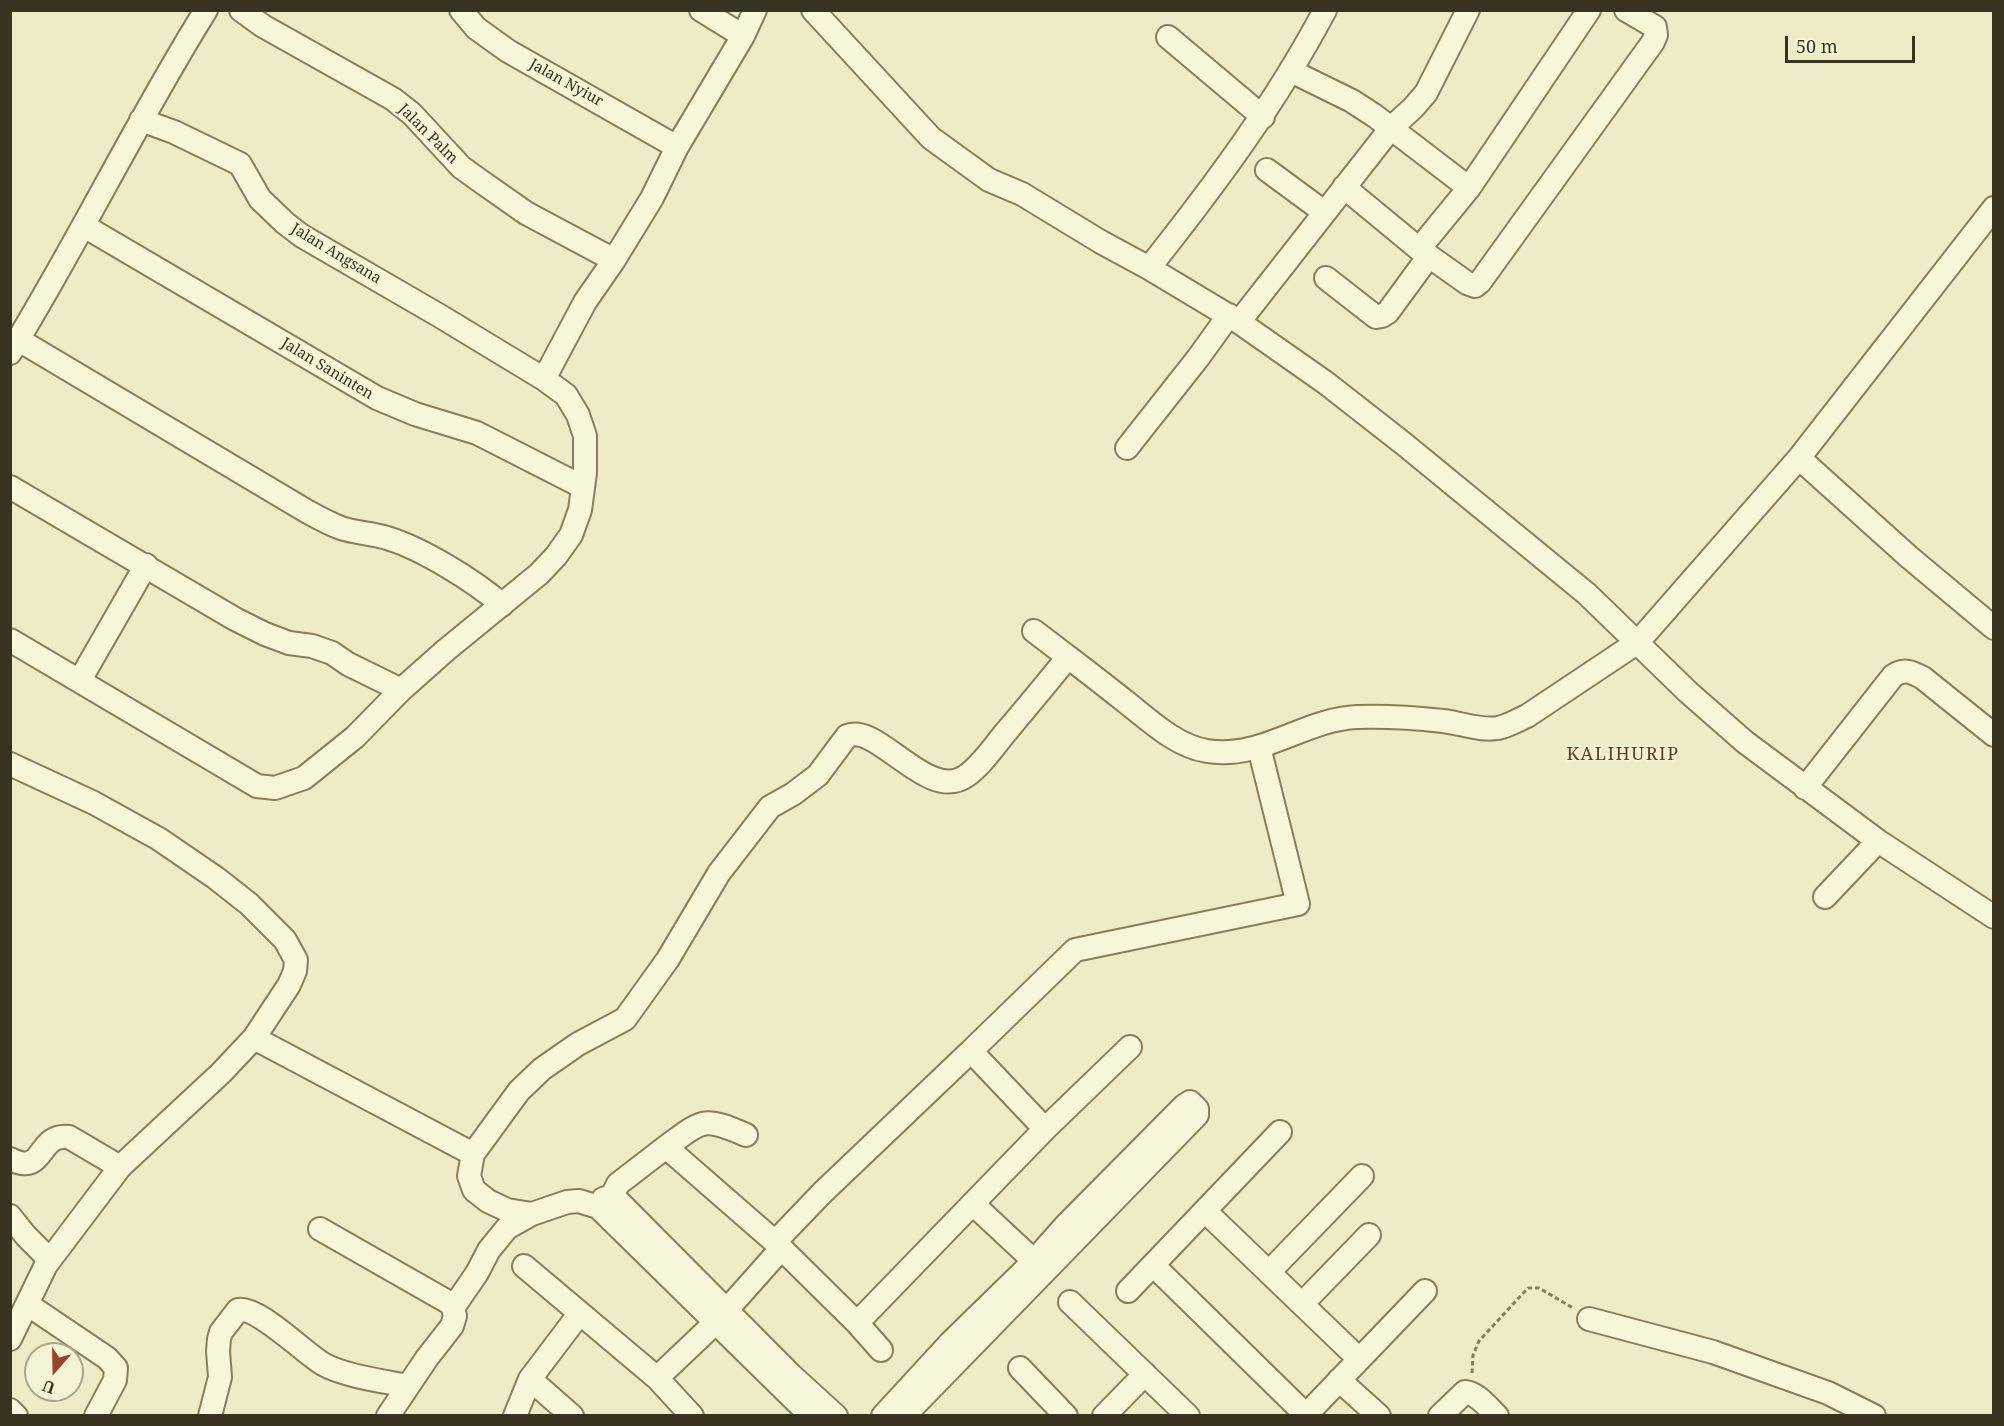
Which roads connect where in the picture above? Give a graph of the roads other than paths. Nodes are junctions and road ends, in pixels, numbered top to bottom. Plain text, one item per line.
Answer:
1 (206, 10) edge
2 (241, 10) edge
3 (461, 10) edge
4 (701, 10) edge
5 (755, 10) edge
6 (813, 10) edge
7 (1325, 10) edge
8 (1468, 10) edge
9 (1589, 10) edge
10 (1626, 10) edge
11 (743, 36) junction
12 (1168, 37) dead end
13 (1291, 71) junction
14 (1263, 117) junction
15 (141, 120) junction
16 (1391, 128) junction
17 (677, 147) junction
18 (1268, 170) dead end
19 (1344, 187) junction
20 (1469, 188) junction
21 (1994, 208) edge
22 (1324, 212) junction
23 (84, 226) junction
24 (1424, 253) junction
25 (614, 260) junction
26 (1149, 268) junction
27 (1326, 278) dead end
28 (1234, 319) junction
29 (15, 347) edge
30 (544, 379) junction
31 (1126, 448) dead end
32 (1799, 458) junction
33 (10, 487) edge
34 (583, 487) junction
35 (146, 565) junction
36 (502, 605) junction
37 (1994, 628) edge
38 (1034, 631) dead end
39 (10, 640) edge
40 (1638, 642) junction
41 (1068, 657) junction
42 (80, 680) junction
43 (401, 690) junction
44 (1994, 735) edge
45 (1259, 747) junction
46 (10, 764) edge
47 (1806, 788) junction
48 (1878, 841) junction
49 (1825, 897) dead end
50 (1994, 916) edge
51 (254, 1038) junction
52 (1130, 1047) dead end
53 (971, 1051) junction
54 (1045, 1129) junction
55 (1280, 1132) dead end
56 (746, 1135) dead end
57 (666, 1147) junction
58 (473, 1154) junction
59 (10, 1159) edge
60 (120, 1167) junction
61 (1362, 1176) dead end
62 (605, 1203) junction
63 (973, 1204) junction
64 (1205, 1211) junction
65 (532, 1214) junction
66 (10, 1216) edge
67 (321, 1228) dead end
68 (1369, 1235) dead end
69 (778, 1245) junction
70 (1034, 1261) junction
71 (46, 1265) junction
72 (1153, 1265) junction
73 (524, 1266) dead end
74 (1269, 1272) junction
75 (1128, 1291) dead end
76 (1425, 1291) dead end
77 (1070, 1302) dead end
78 (27, 1304) junction
79 (1302, 1304) junction
80 (453, 1308) junction
81 (580, 1313) junction
82 (721, 1316) junction
83 (1589, 1319) road end
84 (857, 1323) junction
85 (10, 1338) edge
86 (958, 1348) junction
87 (881, 1350) dead end
88 (1359, 1359) junction
89 (1020, 1368) dead end
90 (1145, 1374) junction
91 (530, 1378) junction
92 (657, 1378) junction
93 (1339, 1380) junction
94 (408, 1386) junction
95 (10, 1410) edge
96 (890, 1415) edge
97 (1305, 1415) edge
98 (16, 1416) edge
99 (96, 1416) edge
100 (210, 1416) edge
101 (388, 1416) edge
102 (515, 1416) edge
103 (572, 1416) edge
104 (692, 1416) edge
105 (812, 1416) edge
106 (836, 1416) edge
107 (1066, 1416) edge
108 (1104, 1416) edge
109 (1188, 1416) edge
110 (1378, 1416) edge
111 (1440, 1416) edge
112 (1497, 1416) edge
113 (1874, 1416) edge

1 - 15 street
2 - 25 street, Jalan Palm
3 - 17 street, Jalan Nyiur
4 - 11 street
5 - 11 street
6 - 26 street
7 - 13 street
8 - 16 street
9 - 20 street
10 - 24 street
11 - 17 street
12 - 14 street
13 - 14 street
13 - 16 street
14 - 26 street
15 - 23 street
15 - 30 street, Jalan Angsana
16 - 19 street
16 - 20 street
17 - 25 street
18 - 22 street
19 - 22 street
19 - 24 street
20 - 24 street
21 - 32 street
22 - 28 street
23 - 29 street
23 - 34 street, Jalan Saninten
24 - 27 street
25 - 30 street
26 - 28 street
28 - 31 street
28 - 40 street
29 - 36 street
30 - 34 street, Jalan Angsana
32 - 37 street
32 - 40 street
33 - 35 street
34 - 36 street, Jalan Angsana
35 - 42 street
35 - 43 street
36 - 43 street, Jalan Angsana
38 - 41 street
39 - 42 street, Jalan Angsana
40 - 45 street
40 - 47 street
41 - 45 street
41 - 58 street
42 - 43 street, Jalan Angsana
44 - 47 street
45 - 53 street
46 - 51 street
47 - 48 street
48 - 49 street
48 - 50 street
51 - 58 street
51 - 60 street
52 - 54 street
53 - 54 street
53 - 69 street
54 - 63 street
55 - 64 street
56 - 57 street
57 - 62 street
57 - 69 street
58 - 65 street
59 - 60 street
60 - 71 street
61 - 74 street
62 - 65 street
62 - 82 street
63 - 70 street
63 - 84 street
64 - 72 street
64 - 74 street
65 - 80 street
66 - 71 street
67 - 80 street
68 - 79 street
69 - 82 street
69 - 84 street
70 - 86 street
70 - 86 street
71 - 78 street
72 - 75 street
72 - 97 street
73 - 81 street
74 - 79 street
76 - 88 street
77 - 90 street
78 - 85 street
78 - 99 street
79 - 88 street
80 - 94 street
81 - 91 street
81 - 92 street
82 - 92 street
82 - 105 street
82 - 106 street
83 - 113 street
84 - 87 street
86 - 96 street
88 - 93 street
89 - 107 street
90 - 108 street
90 - 109 street
91 - 102 street
91 - 103 street
92 - 104 street
93 - 97 street
93 - 110 street
94 - 100 street
94 - 101 street
95 - 98 street
111 - 112 street

